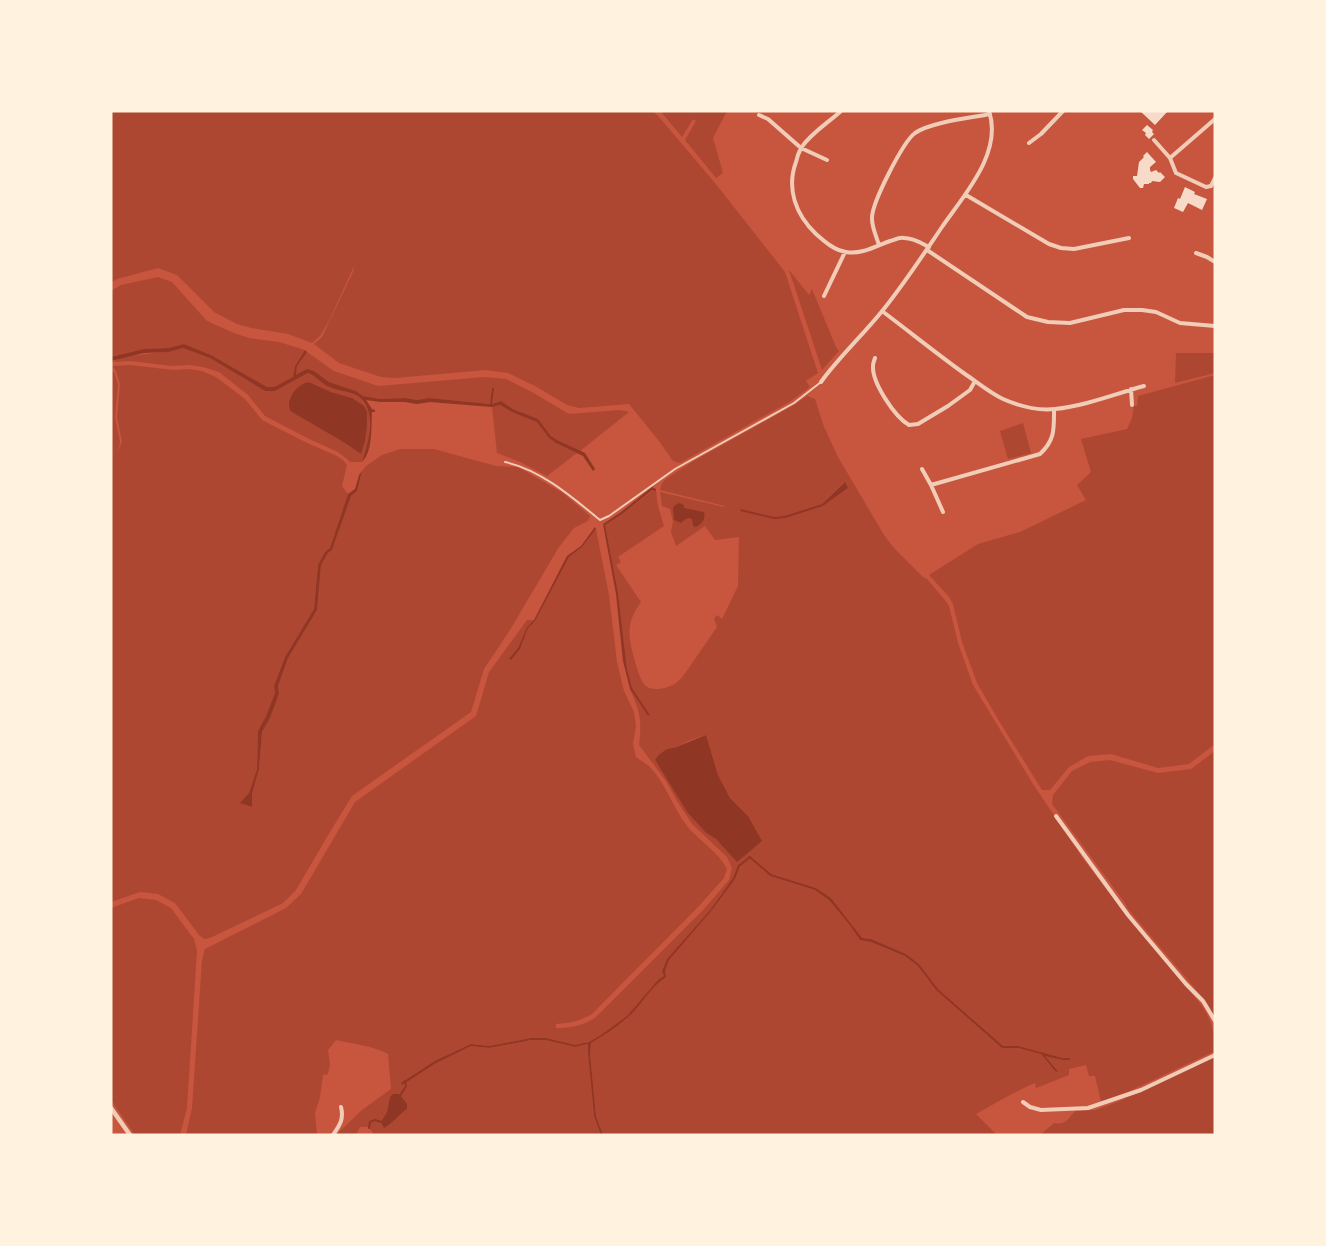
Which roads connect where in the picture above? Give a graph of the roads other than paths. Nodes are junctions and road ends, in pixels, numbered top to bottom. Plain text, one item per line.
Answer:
1 (841, 111) edge
2 (1063, 111) edge
3 (990, 113) edge
4 (760, 115) dead end
5 (1215, 120) edge
6 (1154, 140) dead end
7 (1029, 143) dead end
8 (801, 148) junction
9 (1170, 158) junction
10 (827, 160) dead end
11 (1215, 178) edge
12 (966, 195) junction
13 (1129, 238) dead end
14 (879, 245) junction
15 (928, 249) junction
16 (845, 252) junction
17 (1196, 253) dead end
18 (1215, 262) edge
19 (824, 296) dead end
20 (882, 311) junction
21 (1215, 326) edge
22 (875, 358) dead end
23 (976, 381) junction
24 (821, 382) joint
25 (1144, 386) dead end
26 (1132, 389) junction
27 (1132, 405) dead end
28 (1054, 410) junction
29 (505, 462) dead end
30 (922, 469) dead end
31 (931, 485) junction
32 (943, 512) dead end
33 (1056, 816) dead end
34 (1215, 1021) edge
35 (1215, 1055) edge
36 (1023, 1102) dead end
37 (341, 1107) dead end
38 (111, 1108) edge
39 (130, 1135) edge
40 (333, 1135) edge

1 - 8 street
2 - 7 street
3 - 12 street
3 - 14 street
4 - 8 street
5 - 9 street
6 - 9 street
8 - 10 street
8 - 16 street
9 - 11 street
12 - 13 street
12 - 15 street
14 - 15 street
14 - 16 street
15 - 20 street
15 - 21 street
16 - 19 street
17 - 18 street
20 - 23 street
20 - 24 street
22 - 23 street
23 - 28 street
24 - 29 lane
25 - 26 street
26 - 27 street
26 - 28 street
28 - 31 street
30 - 31 street
31 - 32 street
33 - 34 street
35 - 36 street
37 - 40 street
38 - 39 street

